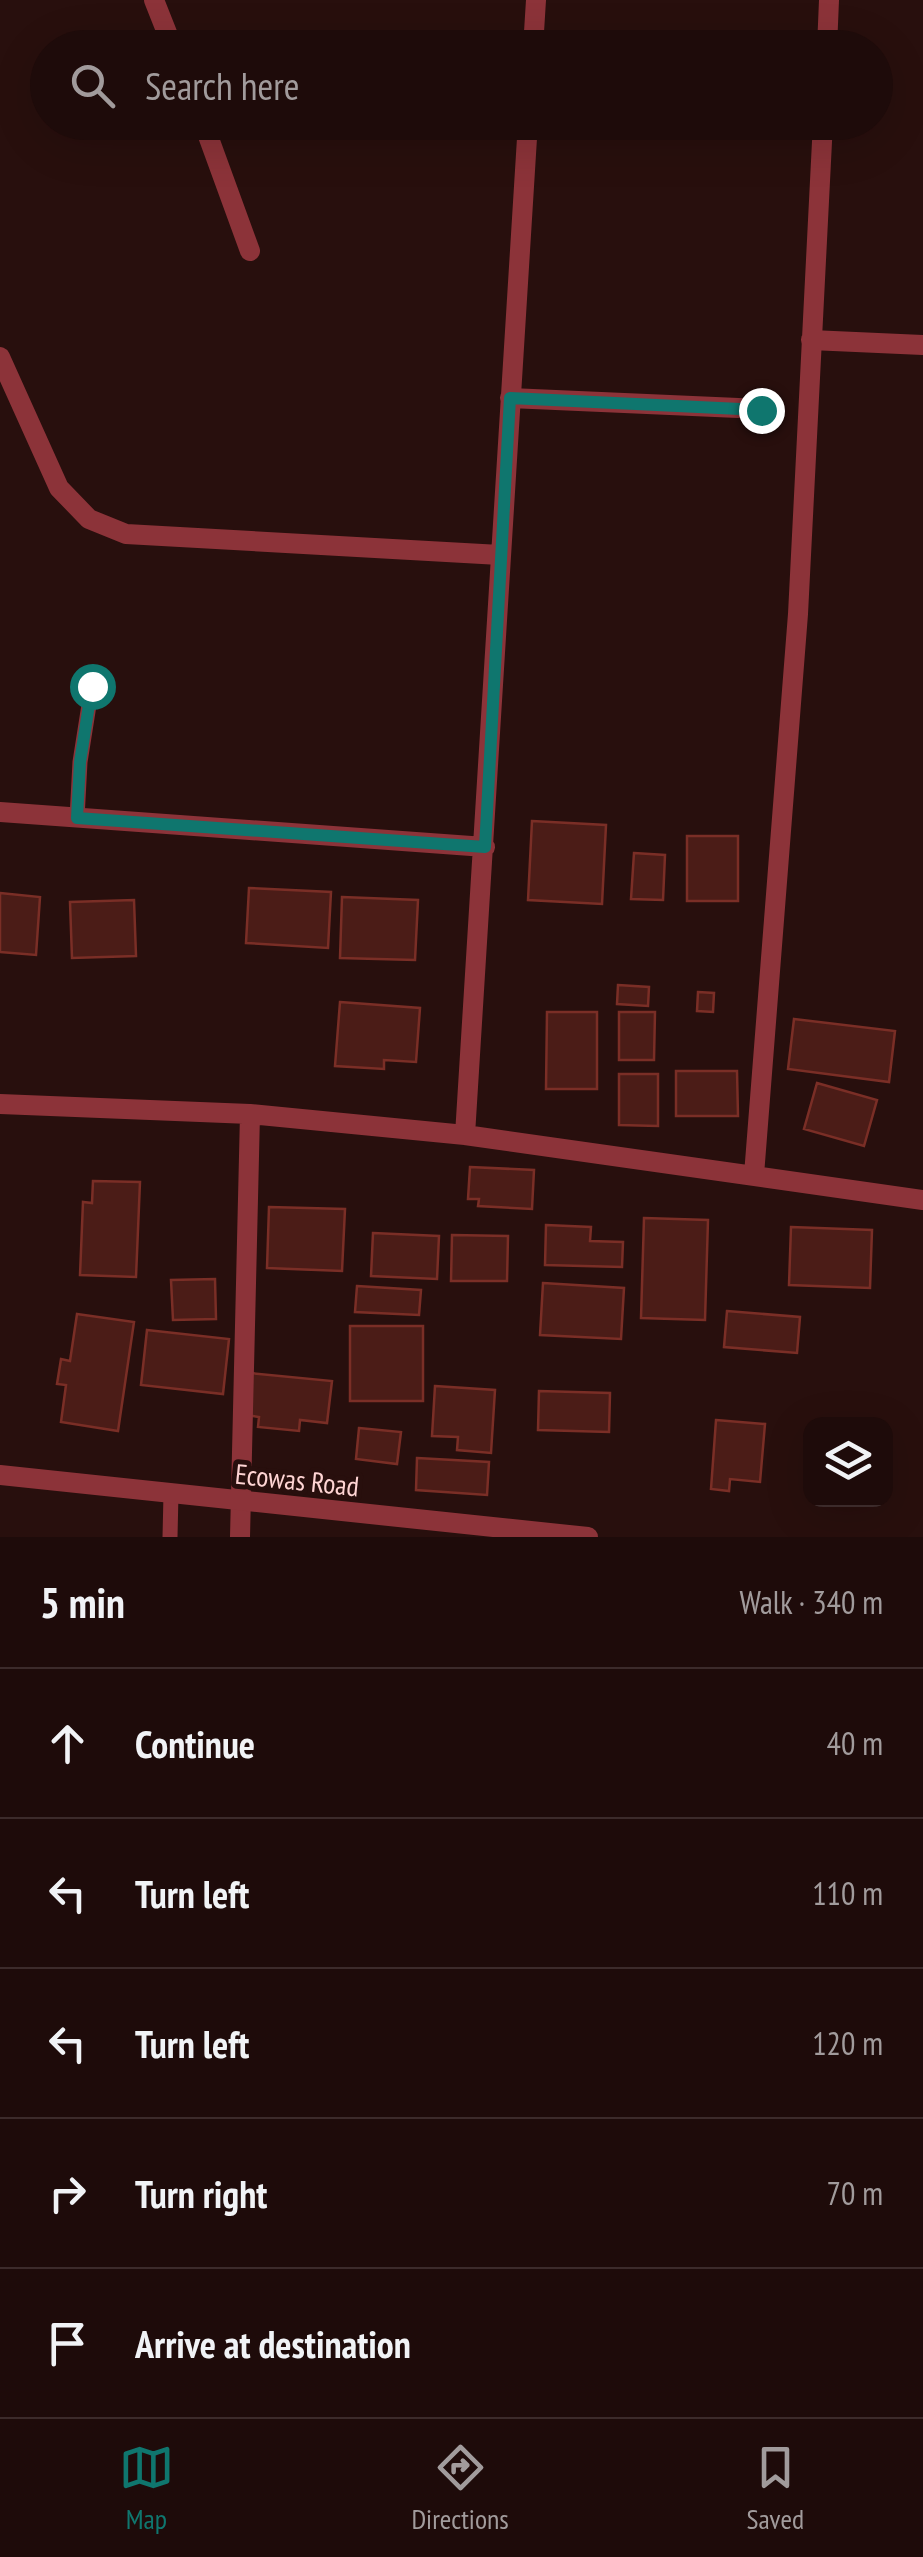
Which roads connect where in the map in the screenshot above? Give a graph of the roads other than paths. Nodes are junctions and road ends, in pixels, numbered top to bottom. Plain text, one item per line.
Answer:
1 (154, 0) edge
2 (536, 0) edge
3 (829, 0) edge
4 (166, 30) edge
5 (534, 30) edge
6 (827, 30) edge
7 (210, 140) edge
8 (527, 140) edge
9 (822, 140) edge
10 (250, 251) dead end
11 (812, 340) junction
12 (923, 344) edge
13 (0, 356) edge
14 (510, 398) junction
15 (761, 410) dead end
16 (500, 555) junction
17 (92, 686) dead end
18 (0, 812) edge
19 (77, 818) junction
20 (485, 847) junction
21 (0, 1104) edge
22 (250, 1114) junction
23 (465, 1135) junction
24 (754, 1175) junction
25 (923, 1200) edge
26 (0, 1475) edge
27 (171, 1494) junction
28 (240, 1502) junction
29 (501, 1534) edge
30 (170, 1537) edge
31 (240, 1537) edge
32 (588, 1537) edge

1 - 4 street
2 - 5 street
3 - 6 street
7 - 10 street
8 - 14 street
9 - 11 street
11 - 12 street
11 - 24 street
13 - 16 street
14 - 15 street
14 - 16 street
16 - 20 street
17 - 19 lane
18 - 19 street
19 - 20 street
20 - 23 street
21 - 22 street
22 - 23 street
22 - 28 street
23 - 24 street
24 - 25 street
26 - 27 street, Ecowas Road
27 - 28 street, Ecowas Road
27 - 30 lane
28 - 29 street, Ecowas Road
28 - 31 street
29 - 32 street, Ecowas Road

